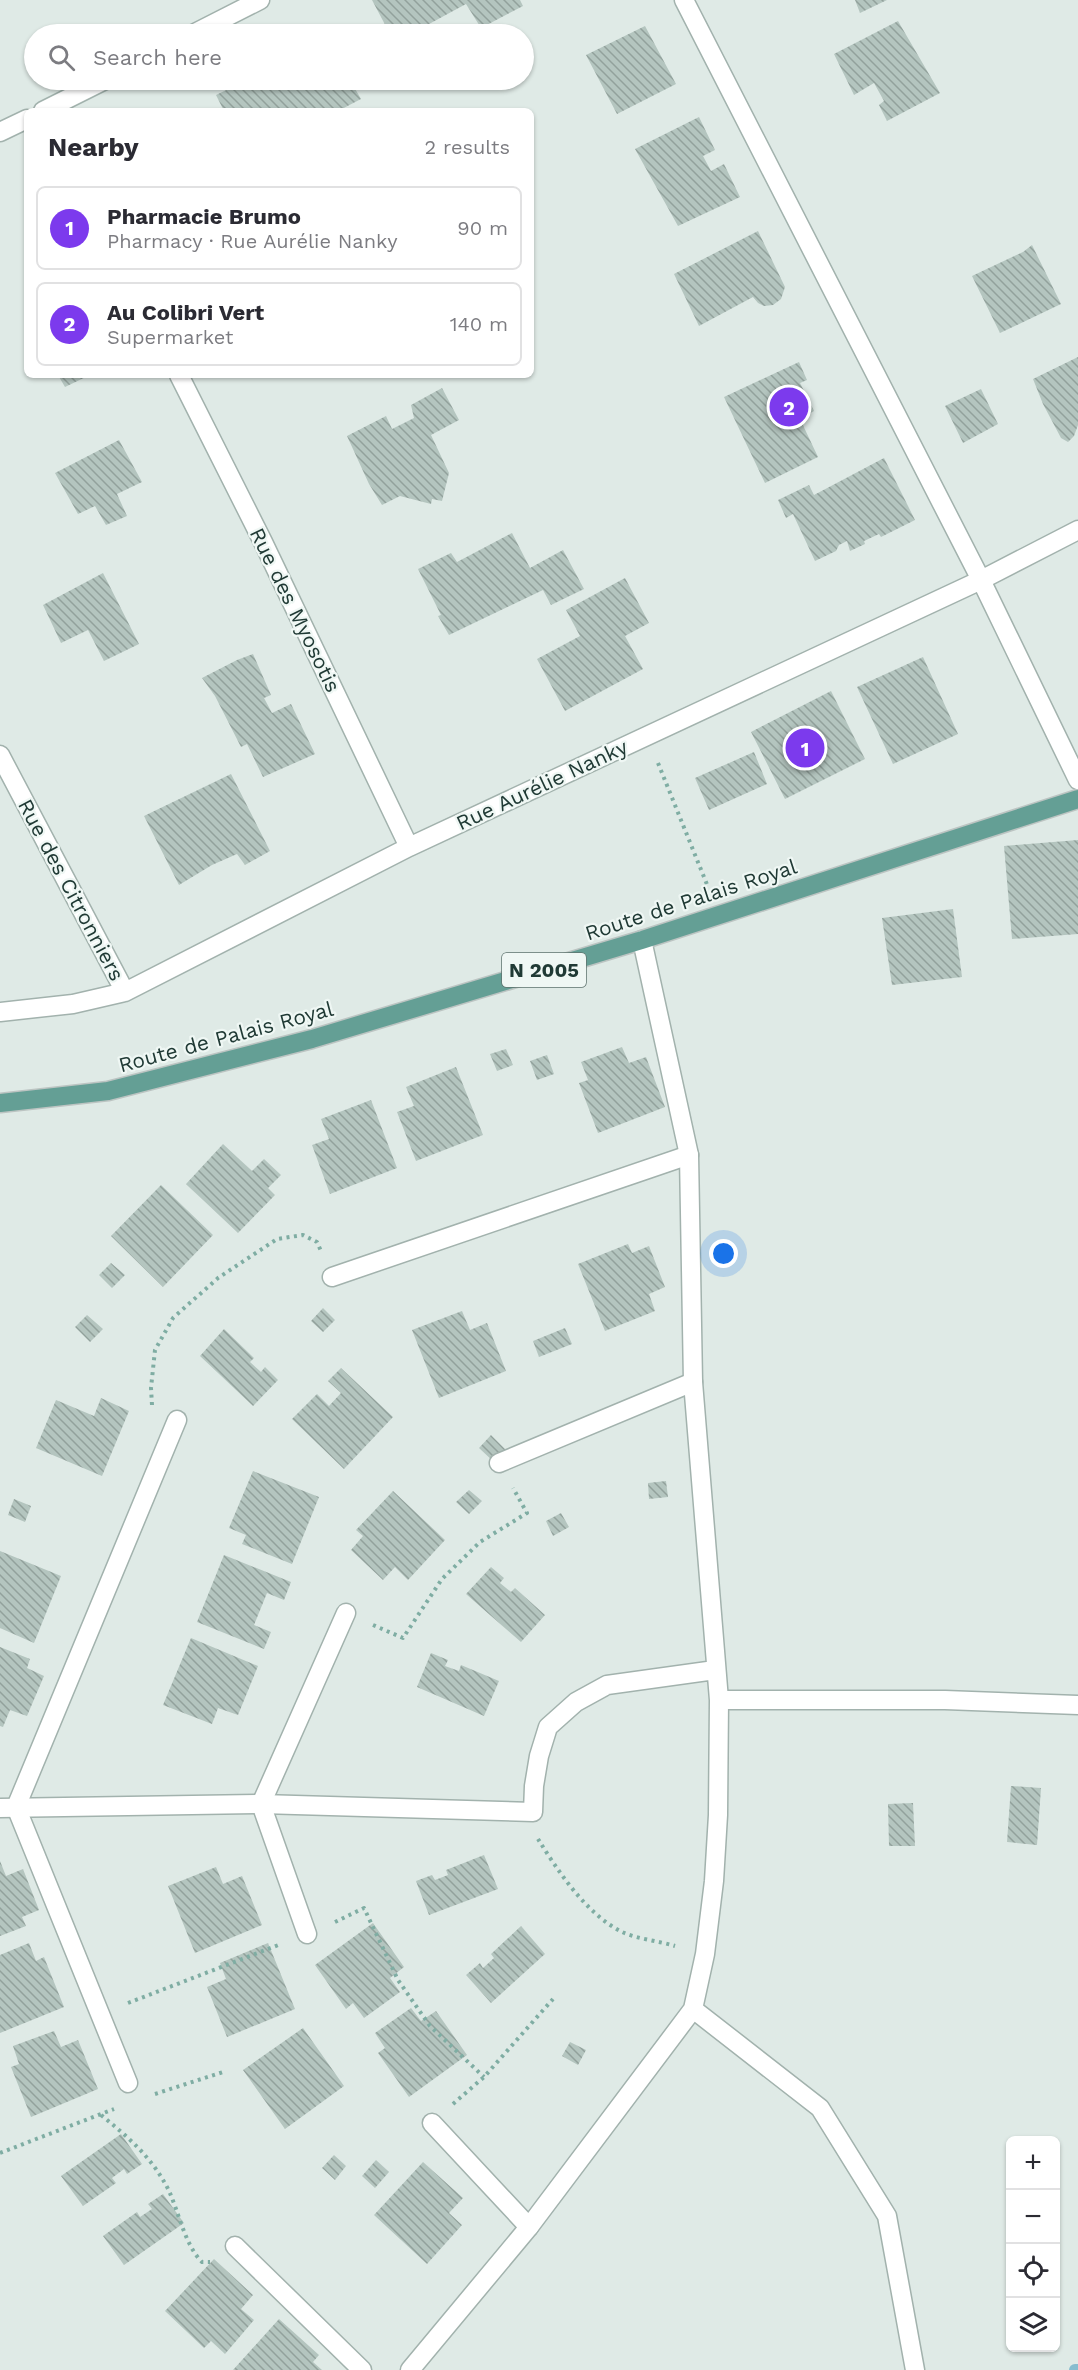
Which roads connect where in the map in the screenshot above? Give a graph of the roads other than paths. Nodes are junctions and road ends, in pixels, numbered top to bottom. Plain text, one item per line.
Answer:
1 (260, 0) edge
2 (684, 0) edge
3 (213, 24) edge
4 (85, 90) edge
5 (49, 108) edge
6 (24, 120) edge
7 (0, 132) edge
8 (181, 378) edge
9 (1078, 530) edge
10 (981, 580) junction
11 (0, 755) edge
12 (1078, 780) edge
13 (1078, 799) edge
14 (409, 847) junction
15 (642, 940) junction
16 (125, 992) junction
17 (0, 1012) edge
18 (0, 1103) edge
19 (689, 1155) junction
20 (332, 1277) road end
21 (693, 1382) junction
22 (177, 1420) road end
23 (499, 1463) road end
24 (346, 1613) road end
25 (715, 1670) junction
26 (718, 1700) junction
27 (1078, 1705) edge
28 (261, 1804) junction
29 (8, 1807) edge
30 (307, 1934) road end
31 (693, 2008) junction
32 (128, 2083) dead end
33 (432, 2123) road end
34 (529, 2227) junction
35 (235, 2246) road end
36 (362, 2370) edge
37 (410, 2370) edge
38 (915, 2370) edge

1 - 3 street
2 - 10 street
4 - 5 street
6 - 7 street
8 - 14 street, Rue des Myosotis
9 - 10 street, Rue Aurélie Nanky
10 - 12 street
10 - 14 street, Rue Aurélie Nanky
11 - 16 street, Rue des Citronniers
13 - 15 main road, Route de Palais Royal / N 2005
14 - 16 street, Rue Aurélie Nanky
15 - 18 main road, Route de Palais Royal / N 2005
15 - 19 street
16 - 17 street, Rue Aurélie Nanky
19 - 20 street
19 - 21 street
21 - 23 street
21 - 25 street
22 - 29 street
24 - 28 street
25 - 26 street
25 - 28 street
26 - 27 street
26 - 31 street
28 - 29 street
28 - 30 street
29 - 32 street
31 - 34 street
31 - 38 street
33 - 34 street
34 - 37 street
35 - 36 street

